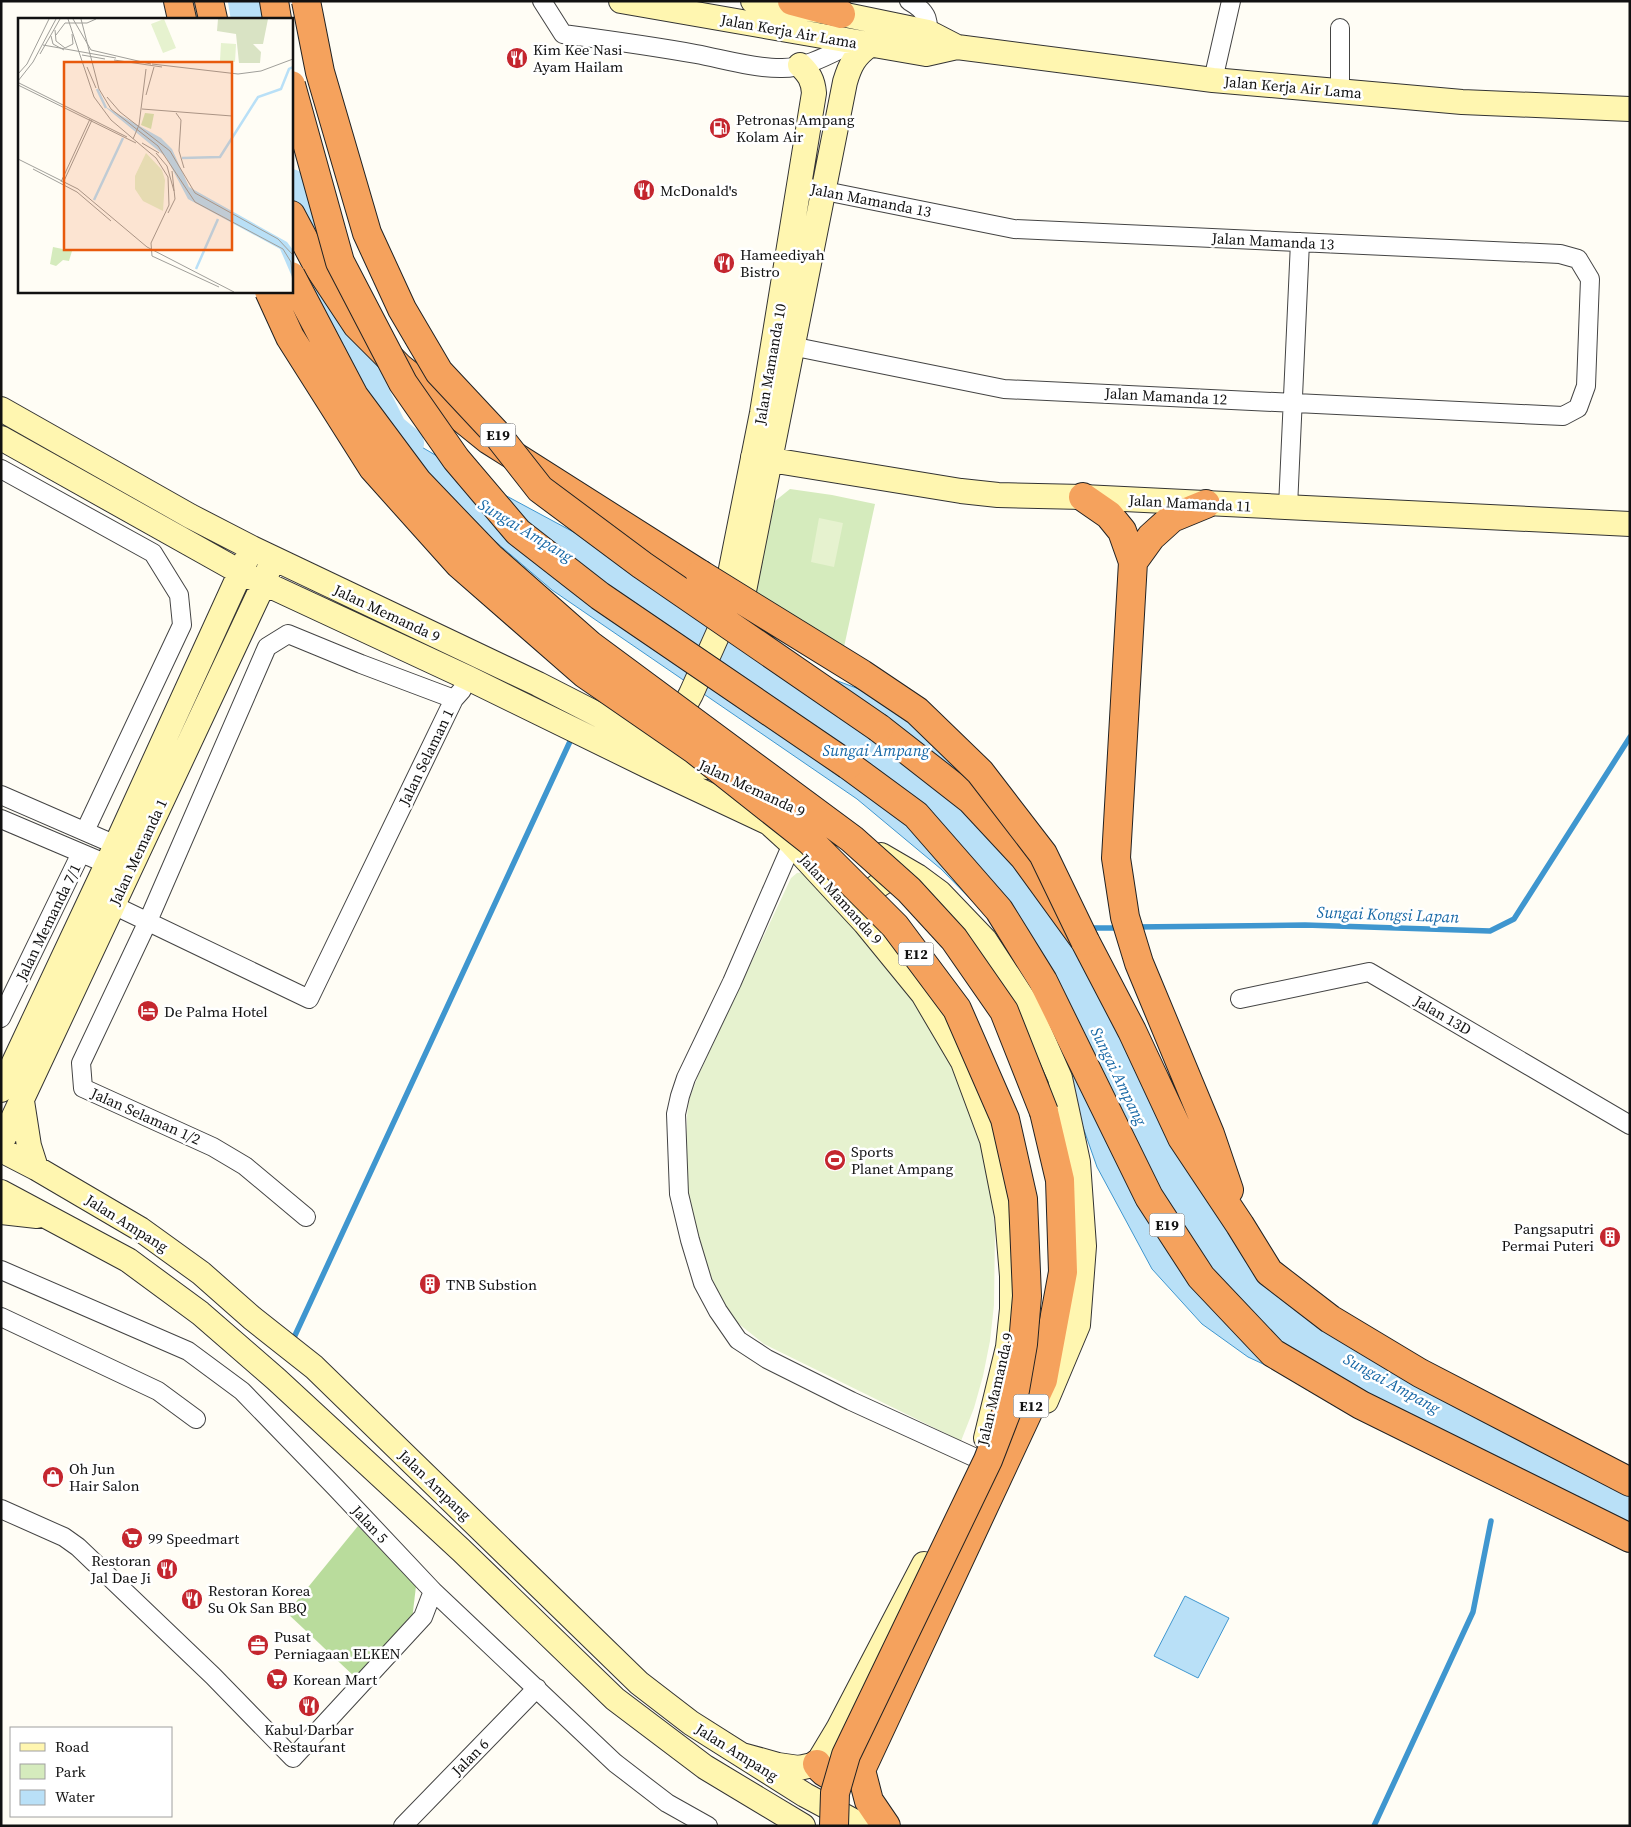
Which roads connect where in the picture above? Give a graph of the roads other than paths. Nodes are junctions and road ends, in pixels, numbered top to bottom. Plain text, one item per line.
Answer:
1 (178, 1) edge
2 (209, 1) edge
3 (274, 1) edge
4 (306, 1) edge
5 (542, 1) edge
6 (621, 1) edge
7 (753, 1) edge
8 (792, 1) edge
9 (909, 1) edge
10 (1231, 1) edge
11 (841, 14) junction
12 (182, 18) edge
13 (213, 18) edge
14 (277, 18) edge
15 (1340, 28) dead end
16 (927, 43) junction
17 (863, 44) junction
18 (800, 65) junction
19 (1213, 80) junction
20 (292, 89) edge
21 (1340, 91) junction
22 (1630, 109) edge
23 (800, 186) junction
24 (823, 191) junction
25 (292, 216) edge
26 (1300, 242) junction
27 (292, 278) edge
28 (269, 292) edge
29 (783, 344) junction
30 (1292, 403) junction
31 (1, 409) edge
32 (1563, 416) joint
33 (1, 438) edge
34 (762, 459) junction
35 (1, 469) edge
36 (1083, 497) junction
37 (1206, 504) junction
38 (1288, 507) junction
39 (1630, 524) edge
40 (262, 553) junction
41 (1133, 562) junction
42 (240, 572) junction
43 (264, 583) junction
44 (218, 622) junction
45 (240, 633) junction
46 (468, 678) junction
47 (454, 698) junction
48 (688, 699) junction
49 (656, 757) junction
50 (719, 773) junction
51 (1, 795) edge
52 (779, 798) junction
53 (1, 819) edge
54 (85, 831) junction
55 (792, 844) junction
56 (81, 853) junction
57 (111, 855) junction
58 (917, 876) junction
59 (113, 905) junction
60 (148, 921) junction
61 (865, 923) junction
62 (44, 931) junction
63 (1085, 941) junction
64 (70, 942) junction
65 (1240, 998) dead end
66 (1, 1018) edge
67 (3, 1084) edge
68 (22, 1101) junction
69 (1630, 1125) edge
70 (1, 1144) edge
71 (1, 1150) edge
72 (36, 1168) junction
73 (1, 1192) edge
74 (1, 1212) edge
75 (49, 1217) junction
76 (306, 1217) dead end
77 (1240, 1225) junction
78 (1, 1270) edge
79 (1, 1317) edge
80 (196, 1420) dead end
81 (978, 1459) junction
82 (1630, 1482) edge
83 (993, 1487) junction
84 (1, 1509) edge
85 (1630, 1538) edge
86 (433, 1591) junction
87 (537, 1688) junction
88 (742, 1755) junction
89 (817, 1764) junction
90 (861, 1770) junction
91 (403, 1826) edge
92 (708, 1826) edge
93 (803, 1826) edge
94 (834, 1826) edge
95 (863, 1826) edge
96 (886, 1826) edge

1 - 12 highway
2 - 13 highway
3 - 14 highway
4 - 63 highway, E19, bridge
5 - 18 street
6 - 17 street, Jalan Kerja Air Lama
7 - 11 street, Jalan Kerja Air Lama
8 - 11 highway
9 - 16 street
10 - 19 street
11 - 16 street, Jalan Kerja Air Lama
15 - 21 street
16 - 17 street, Jalan Kerja Air Lama
16 - 19 street, Jalan Kerja Air Lama
17 - 18 street
17 - 24 street, Jalan Mamanda 10
18 - 23 street, Jalan Mamanda 10
19 - 21 street, Jalan Kerja Air Lama
20 - 85 highway, E19, bridge
21 - 22 street, Jalan Kerja Air Lama
23 - 24 street, Jalan Mamanda 13
23 - 29 street, Jalan Mamanda 10
24 - 26 street, Jalan Mamanda 13
24 - 29 street, Jalan Mamanda 10
25 - 63 highway, bridge
26 - 30 street
26 - 32 street, Jalan Mamanda 13
27 - 83 highway, E12, bridge
28 - 94 highway, E12, bridge
29 - 30 street, Jalan Mamanda 12
29 - 34 street, Jalan Mamanda 10
30 - 32 street, Jalan Mamanda 12
30 - 38 street
31 - 40 street, Jalan Memanda 9
33 - 42 street, Jalan Memanda 9
34 - 36 street, Jalan Mamanda 11
34 - 48 street, Jalan Mamanda 10, bridge
35 - 54 street
36 - 37 street, Jalan Mamanda 11
36 - 41 highway
37 - 38 street, Jalan Mamanda 11
37 - 41 highway
38 - 39 street, Jalan Mamanda 11
40 - 42 street, Jalan Memanda 1
40 - 43 street, Jalan Memanda 1
40 - 49 street, Jalan Memanda 9
41 - 77 highway
42 - 43 street, Jalan Memanda 9
42 - 44 street, Jalan Memanda 1
43 - 45 street, Jalan Memanda 1
43 - 46 street, Jalan Memanda 9
44 - 45 street
44 - 57 street, Jalan Memanda 1
45 - 59 street, Jalan Memanda 1
46 - 47 street
46 - 49 street, Jalan Memanda 9
47 - 60 street, Jalan Selaman 1
47 - 60 street, Jalan Selaman 1
48 - 49 street, Jalan Mamanda 10
48 - 50 street
49 - 50 street, Jalan Memanda 9
49 - 55 street, Jalan Memanda 9
50 - 52 street, Jalan Memanda 9
51 - 54 street
52 - 55 street
52 - 58 street, Jalan Memanda 9
53 - 56 street
54 - 57 street
55 - 61 street, Jalan Mamanda 9
55 - 81 street
56 - 57 street
56 - 62 street, Jalan Memanda 7/1
57 - 64 street, Jalan Memanda 1
58 - 61 street
58 - 83 street, Jalan Memanda 9
59 - 60 street, Jalan Selaman 1
59 - 68 street, Jalan Memanda 1
60 - 76 street, Jalan Selaman 1/2
61 - 81 street, Jalan Mamanda 9
62 - 64 street
62 - 66 street, Jalan Memanda 7/1
63 - 77 highway, E19
64 - 67 street, Jalan Memanda 1
65 - 69 street, Jalan 13D
68 - 70 street, Jalan Memanda 1
68 - 72 street
71 - 72 street, Jalan Ampang
72 - 88 street, Jalan Ampang
73 - 75 street, Jalan Ampang
74 - 75 street
75 - 93 street, Jalan Ampang
77 - 82 highway, E19
78 - 86 street, Jalan 5
79 - 80 street
81 - 89 street, Jalan Mamanda 9
83 - 90 highway, E12
84 - 86 street
86 - 87 street, Jalan 5
87 - 91 street, Jalan 6
87 - 92 street, Jalan 5
88 - 89 street
88 - 95 street, Jalan Ampang
89 - 90 highway
90 - 96 highway

